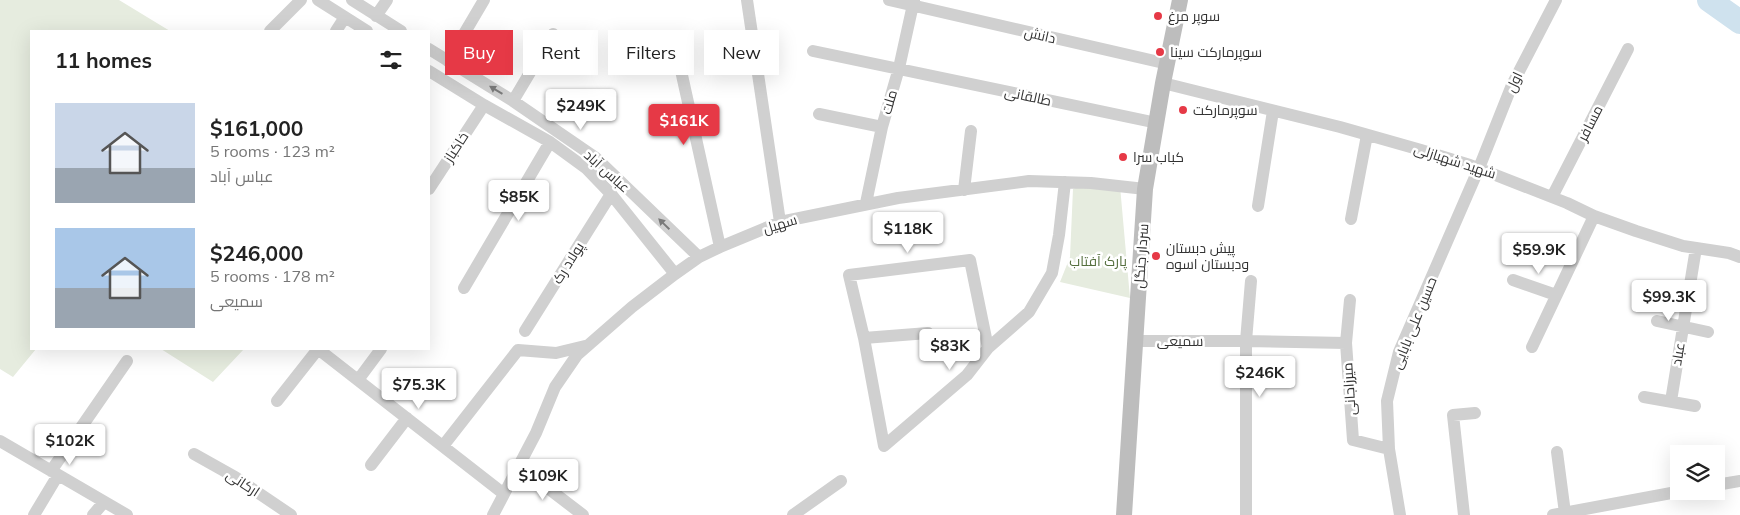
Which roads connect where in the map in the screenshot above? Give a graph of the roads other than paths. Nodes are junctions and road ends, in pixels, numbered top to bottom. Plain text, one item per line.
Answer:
1 (301, 0) edge
2 (318, 0) edge
3 (352, 0) edge
4 (387, 0) edge
5 (484, 0) edge
6 (747, 0) edge
7 (889, 0) edge
8 (1180, 0) edge
9 (1556, 0) edge
10 (913, 3) edge
11 (376, 16) junction
12 (345, 17) junction
13 (271, 30) edge
14 (337, 30) edge
15 (365, 30) edge
16 (399, 30) edge
17 (466, 30) edge
18 (1628, 49) dead end
19 (430, 50) edge
20 (813, 51) dead end
21 (445, 59) edge
22 (1168, 64) junction
23 (899, 68) junction
24 (430, 72) edge
25 (471, 75) edge
26 (529, 75) edge
27 (682, 75) edge
28 (1163, 83) junction
29 (513, 101) junction
30 (484, 105) junction
31 (1273, 111) junction
32 (818, 114) dead end
33 (1157, 123) junction
34 (882, 127) junction
35 (972, 131) dead end
36 (1367, 135) junction
37 (550, 142) junction
38 (1479, 168) junction
39 (1065, 182) junction
40 (430, 187) edge
41 (1145, 189) junction
42 (964, 190) junction
43 (611, 194) junction
44 (1552, 197) junction
45 (866, 203) junction
46 (1258, 206) dead end
47 (1594, 216) junction
48 (1351, 219) dead end
49 (780, 222) junction
50 (720, 246) junction
51 (1696, 248) junction
52 (1740, 257) edge
53 (699, 258) junction
54 (675, 274) junction
55 (1513, 280) dead end
56 (1251, 281) dead end
57 (464, 288) dead end
58 (1556, 295) junction
59 (1350, 300) dead end
60 (1658, 321) dead end
61 (1682, 327) junction
62 (525, 331) dead end
63 (1708, 332) dead end
64 (928, 333) dead end
65 (864, 338) junction
66 (1246, 340) junction
67 (1134, 341) junction
68 (1346, 343) junction
69 (585, 346) junction
70 (1532, 347) dead end
71 (988, 348) junction
72 (317, 350) edge
73 (319, 350) edge
74 (380, 350) edge
75 (127, 361) dead end
76 (358, 380) junction
77 (1644, 398) dead end
78 (277, 401) dead end
79 (1671, 401) junction
80 (1695, 406) dead end
81 (1475, 413) dead end
82 (407, 418) junction
83 (0, 441) edge
84 (443, 446) junction
85 (1389, 449) junction
86 (1557, 452) dead end
87 (194, 454) dead end
88 (372, 465) dead end
89 (519, 466) junction
90 (54, 473) junction
91 (841, 481) dead end
92 (1740, 481) edge
93 (1725, 484) edge
94 (1670, 493) edge
95 (504, 494) junction
96 (104, 502) junction
97 (1559, 514) edge
98 (34, 515) edge
99 (93, 515) edge
100 (127, 515) edge
101 (291, 515) edge
102 (493, 515) edge
103 (583, 515) edge
104 (794, 515) edge
105 (1124, 515) edge
106 (1246, 515) edge
107 (1400, 515) edge
108 (1464, 515) edge

1 - 13 street
2 - 12 street
3 - 11 street
4 - 11 street
5 - 17 street
6 - 49 street
7 - 10 street, دانش
8 - 22 main road, سردار جنگل
9 - 38 street, اول
10 - 22 street, دانش
10 - 23 street, ملت
11 - 16 street
12 - 14 street
12 - 15 street
18 - 44 street, مسافر
19 - 21 street, عباس آباد
20 - 23 street, طالقانی
22 - 28 main road, سردار جنگل
23 - 33 street, طالقانی
23 - 34 street, ملت
24 - 30 street, عباس آباد
29 -> 25 street, عباس آباد
26 - 29 street
27 - 50 street
28 - 31 street, شهید شهبازلی
28 - 33 main road, سردار جنگل
53 -> 29 street, عباس آباد
30 - 37 street, عباس آباد
30 - 40 street, خاکباز
31 - 36 street, شهید شهبازلی
31 - 46 street
32 - 34 street
33 - 41 main road, سردار جنگل
34 - 45 street, ملت
35 - 42 street
36 - 38 street, شهید شهبازلی
36 - 48 street
37 - 43 street, عباس آباد
37 - 57 street
38 - 44 street, شهید شهبازلی
38 - 85 street, حسین علی بابایی
39 - 41 street, سهیل
39 - 42 street, سهیل
39 - 71 street
41 - 67 main road, سردار جنگل
42 - 45 street, سهیل
43 - 54 street, عباس آباد
43 - 62 street, پولاد رک
44 - 47 street, شهید شهبازلی
45 - 49 street, سهیل
47 - 51 street, شهید شهبازلی
47 - 58 street
49 - 50 street, سهیل
50 - 53 street, سهیل
51 - 52 street, شهید شهبازلی
51 - 61 street, عباد
53 - 54 street, سهیل
54 - 69 street, سهیل
55 - 58 street
56 - 66 street
58 - 70 street
59 - 68 street, میرزاجانی
60 - 61 street
61 - 63 street
61 - 79 street, عباد
64 - 65 street
65 - 71 street
65 - 71 street
66 - 67 street, سمیعی
66 - 68 street, سمیعی
66 - 106 street
67 - 105 main road, سردار جنگل
68 - 85 street, میرزاجانی
69 - 84 street
69 - 89 street, سهیل
72 - 78 street
73 - 76 street
74 - 76 street
75 - 90 street
76 - 82 street
77 - 79 street
79 - 80 street
81 - 108 street
82 - 84 street
82 - 88 street
83 - 90 street
84 - 95 street
85 - 107 street, حسین علی بابایی
86 - 97 street
87 - 101 street, ارکانی
89 - 95 street, سهیل
89 - 103 street
90 - 96 street
90 - 98 street
91 - 104 street
92 - 93 street
94 - 97 street
95 - 102 street, سهیل
96 - 99 street
96 - 100 street

